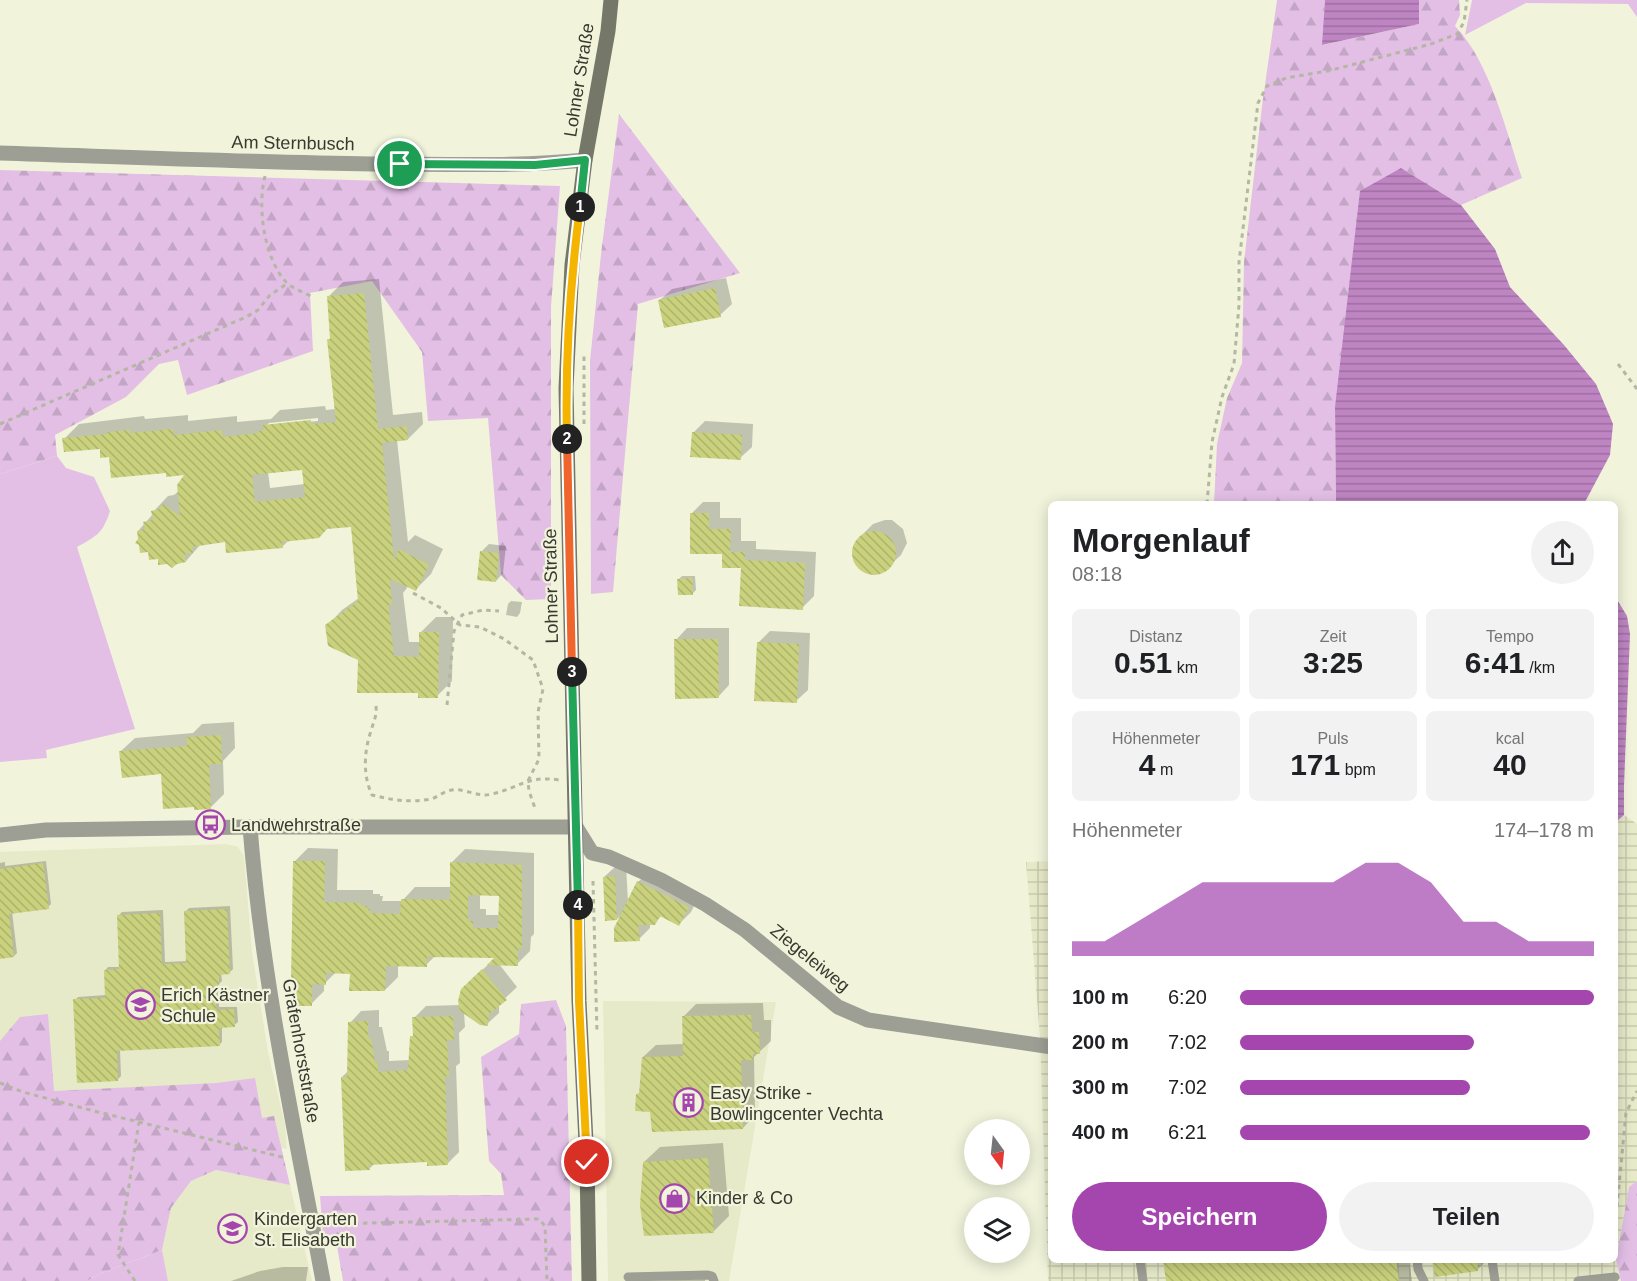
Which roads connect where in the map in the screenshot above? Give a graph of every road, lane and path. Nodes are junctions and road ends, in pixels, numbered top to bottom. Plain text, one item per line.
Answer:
1 (611, 0) edge
2 (1467, 0) edge
3 (0, 153) edge
4 (585, 160) junction
5 (268, 162) junction
6 (288, 284) junction
7 (314, 298) dead end
8 (584, 354) dead end
9 (1618, 364) dead end
10 (1637, 389) edge
11 (0, 424) edge
12 (584, 435) dead end
13 (1207, 501) edge
14 (413, 592) dead end
15 (499, 611) dead end
16 (457, 622) junction
17 (447, 705) dead end
18 (376, 706) dead end
19 (528, 781) junction
20 (573, 783) junction
21 (536, 826) junction
22 (250, 827) junction
23 (576, 827) junction
24 (0, 835) edge
25 (592, 853) junction
26 (598, 1042) dead end
27 (1048, 1046) edge
28 (0, 1083) edge
29 (1637, 1091) edge
30 (139, 1122) junction
31 (301, 1161) junction
32 (1618, 1195) edge
33 (313, 1225) junction
34 (1140, 1263) edge
35 (1417, 1263) edge
36 (1492, 1263) edge
37 (628, 1277) dead end
38 (1615, 1277) dead end
39 (135, 1281) edge
40 (324, 1281) edge
41 (547, 1281) edge
42 (589, 1281) edge
43 (714, 1281) edge
44 (1143, 1281) edge
45 (1424, 1281) edge
46 (1495, 1281) edge
47 (1578, 1281) edge

1 - 4 main road, Lohner Straße
2 - 13 path
3 - 5 street, Am Sternbusch
4 - 5 street, Am Sternbusch
4 - 20 main road, Lohner Straße
5 - 6 path
6 - 7 path
6 - 11 path
8 - 12 path
9 - 10 path
14 - 16 path
15 - 16 path
16 - 17 path
16 - 19 path
18 - 19 path
19 - 20 path
19 - 21 path
20 - 23 main road, Lohner Straße
21 - 22 street
21 - 23 street
22 - 24 street
22 - 31 street, Grafenhorststraße
23 - 25 street
23 - 42 main road, Lohner Straße
25 - 26 path
25 - 27 street, Ziegeleiweg
28 - 30 path
29 - 32 path
30 - 31 path
30 - 39 path
31 - 33 street, Grafenhorststraße
33 - 40 street, Grafenhorststraße
33 - 41 path
34 - 44 lane
35 - 45 lane
36 - 46 lane
37 - 43 lane
38 - 47 lane

